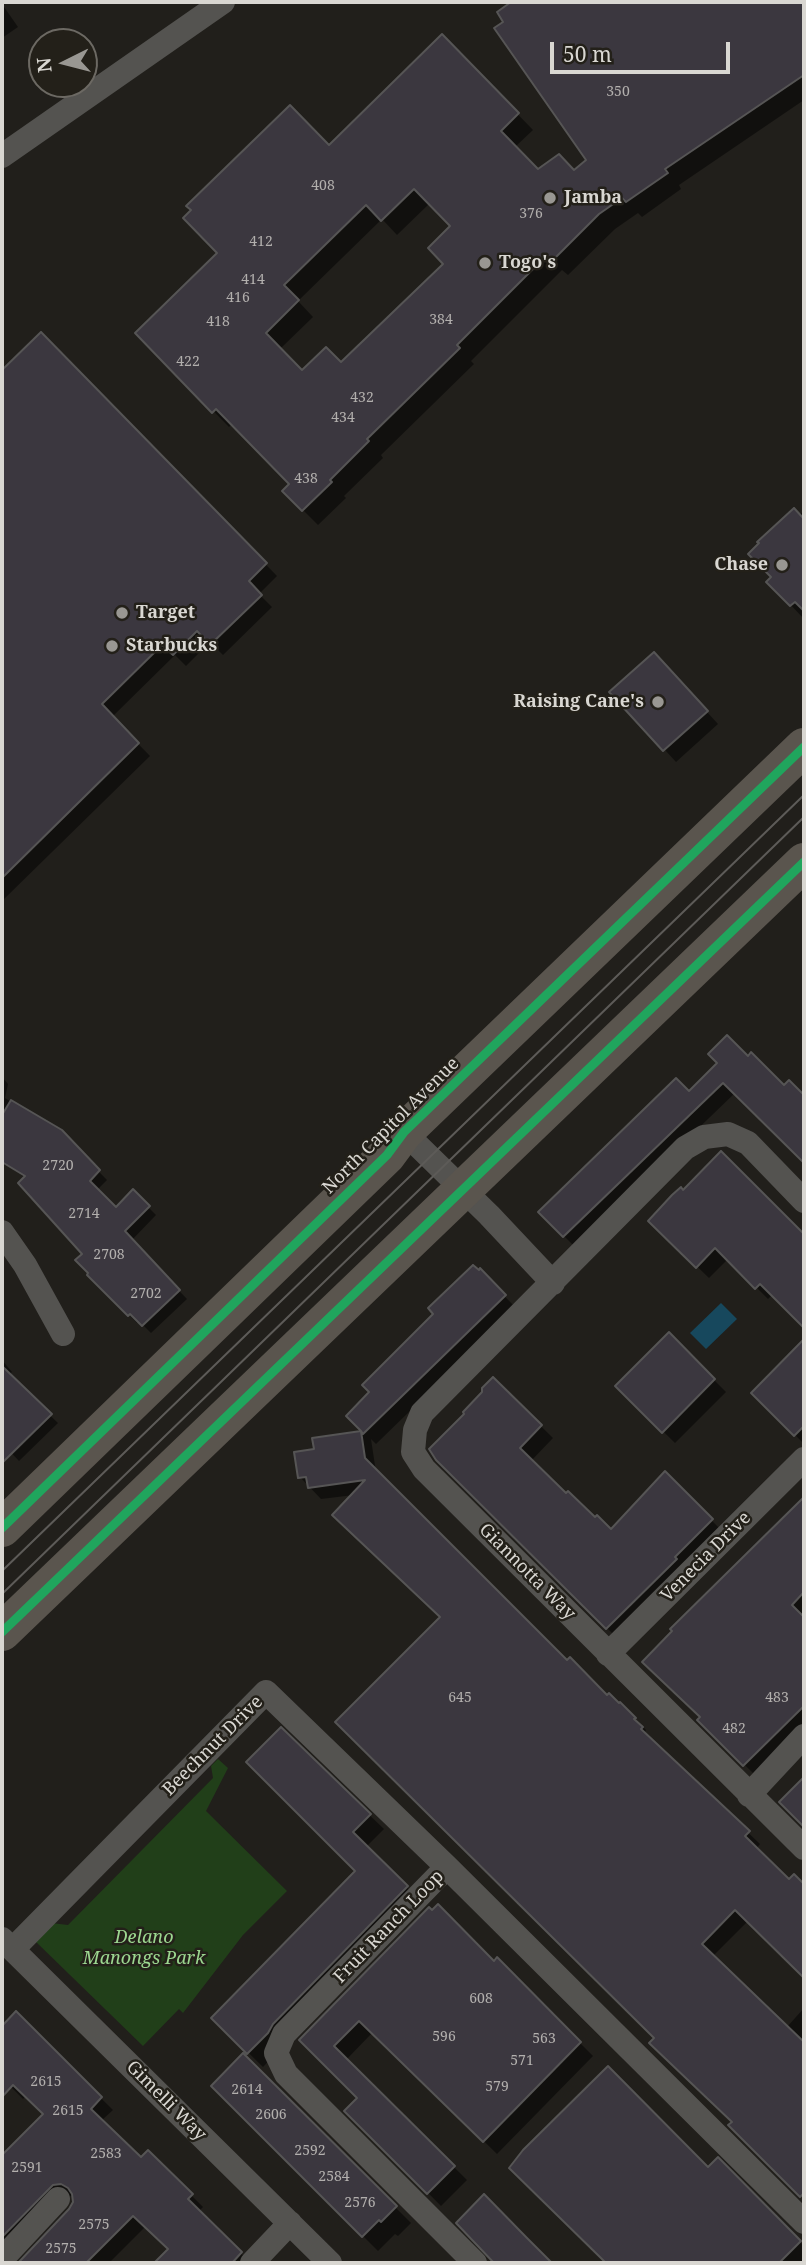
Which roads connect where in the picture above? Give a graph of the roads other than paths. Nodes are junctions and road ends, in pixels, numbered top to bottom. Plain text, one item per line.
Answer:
1 (223, 2) edge
2 (2, 156) edge
3 (804, 747) edge
4 (804, 862) edge
5 (404, 1132) junction
6 (462, 1188) junction
7 (804, 1201) edge
8 (2, 1232) edge
9 (553, 1283) junction
10 (62, 1334) dead end
11 (804, 1459) edge
12 (2, 1528) edge
13 (2, 1632) edge
14 (608, 1654) junction
15 (804, 1737) edge
16 (749, 1795) junction
17 (804, 1848) edge
18 (447, 1867) junction
19 (5, 1943) edge
20 (58, 2199) dead end
21 (804, 2222) edge
22 (290, 2223) junction
23 (2, 2259) edge
24 (252, 2263) edge
25 (330, 2263) edge
26 (475, 2263) edge

1 - 2 street
3 - 5 main road, North Capitol Avenue
4 - 6 main road
5 - 6 street
5 - 12 main road, North Capitol Avenue
6 - 9 street
6 - 13 main road
7 - 9 street, Giannotta Way
8 - 10 street
9 - 14 street, Giannotta Way
11 - 14 street, Venecia Drive
14 - 16 street, Giannotta Way
15 - 16 street
16 - 17 street, Giannotta Way
18 - 19 street, Beechnut Drive
18 - 21 street, Fruit Ranch Loop
18 - 26 street, Fruit Ranch Loop
19 - 22 street, Gimelli Way
20 - 23 street
22 - 24 street
22 - 25 street, Gimelli Way

